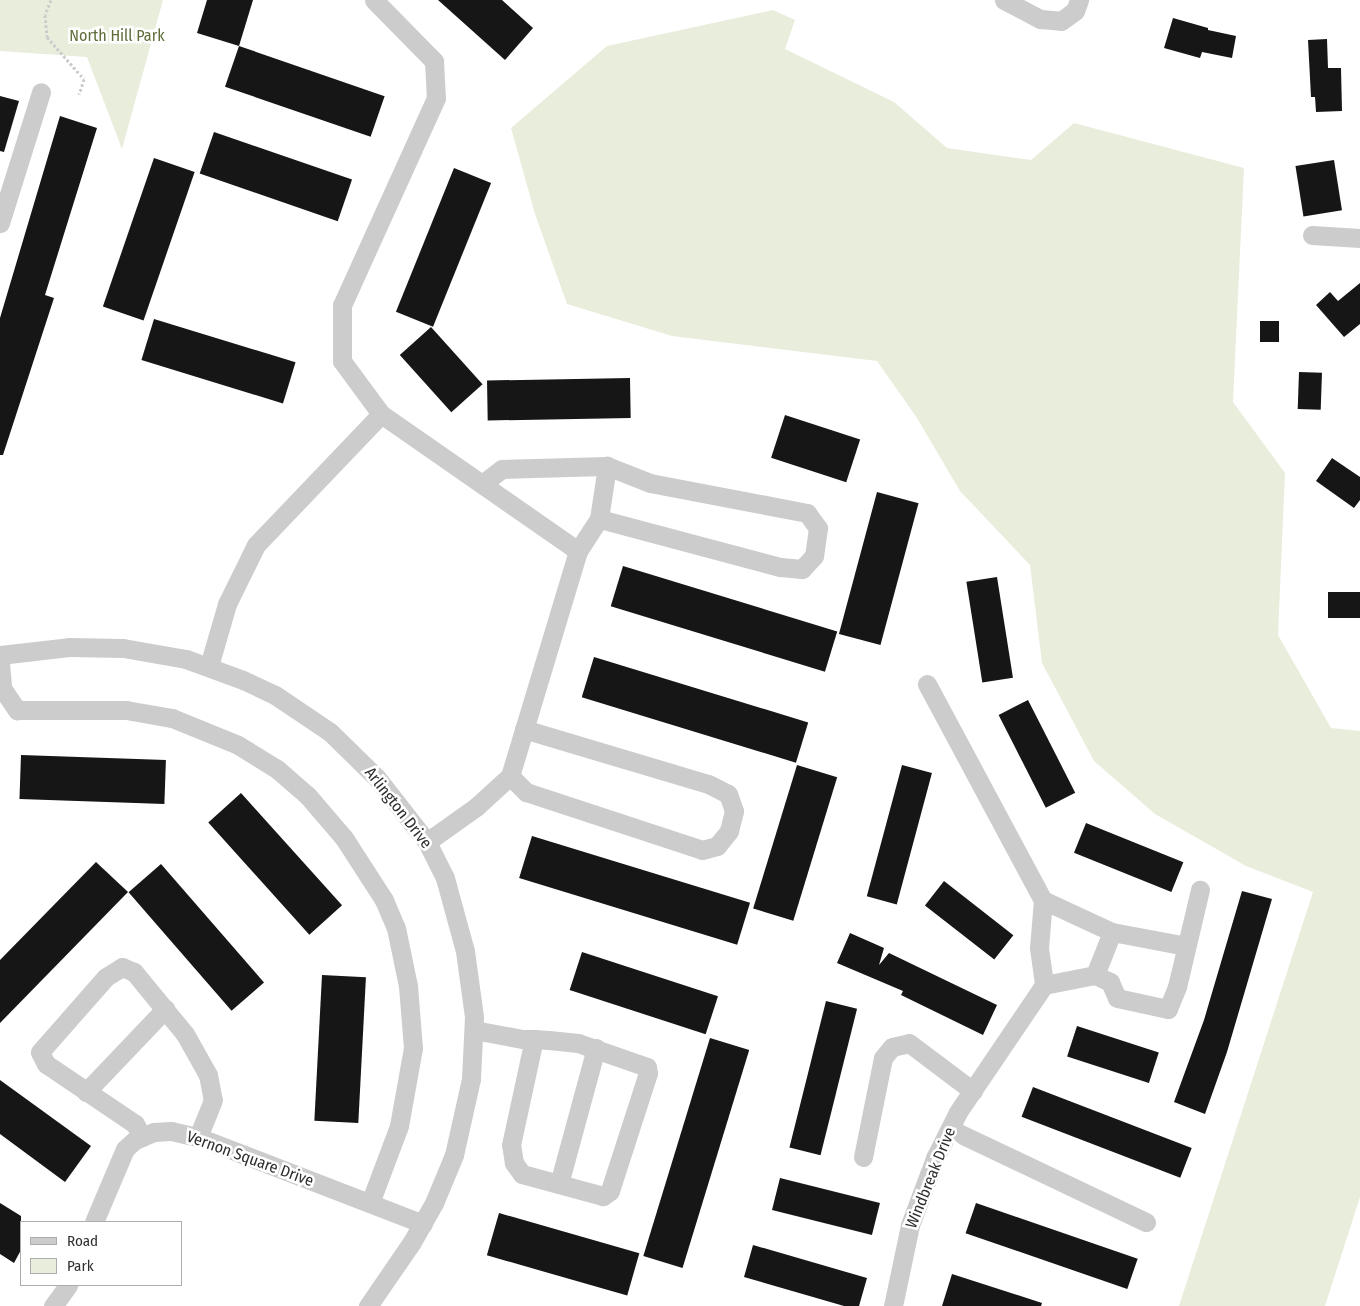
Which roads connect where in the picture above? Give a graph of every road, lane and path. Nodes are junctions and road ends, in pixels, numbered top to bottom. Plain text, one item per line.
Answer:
1 (51, 0) edge
2 (374, 0) edge
3 (1004, 0) edge
4 (1079, 0) edge
5 (42, 92) dead end
6 (79, 94) dead end
7 (0, 223) edge
8 (1312, 235) dead end
9 (1360, 238) edge
10 (381, 414) junction
11 (607, 466) junction
12 (482, 484) junction
13 (598, 519) junction
14 (578, 551) junction
15 (0, 655) edge
16 (0, 663) edge
17 (209, 666) junction
18 (927, 684) dead end
19 (524, 729) junction
20 (510, 776) junction
21 (427, 842) junction
22 (1200, 890) dead end
23 (1044, 900) junction
24 (1112, 932) junction
25 (1186, 946) junction
26 (1095, 975) junction
27 (1044, 985) junction
28 (164, 1009) junction
29 (474, 1030) junction
30 (534, 1040) junction
31 (596, 1048) junction
32 (973, 1091) junction
33 (86, 1092) junction
34 (950, 1129) junction
35 (142, 1137) junction
36 (198, 1137) junction
37 (863, 1157) dead end
38 (559, 1184) junction
39 (370, 1203) junction
40 (94, 1221) edge
41 (1146, 1222) dead end
42 (423, 1224) junction
43 (67, 1286) edge
44 (53, 1306) edge
45 (368, 1306) edge
46 (893, 1306) edge

1 - 6 path
2 - 10 street
3 - 4 street
5 - 7 street
8 - 9 street
10 - 12 street
10 - 17 street
11 - 12 street
11 - 13 street
11 - 13 street
12 - 14 street
13 - 14 street
14 - 19 street
15 - 17 street, Arlington Drive
16 - 39 street
17 - 21 street, Arlington Drive
18 - 23 street
19 - 20 street
19 - 20 street
20 - 21 street
21 - 29 street, Arlington Drive
22 - 25 street
23 - 24 street
23 - 27 street
24 - 25 street
24 - 26 street
25 - 26 street
26 - 27 street
27 - 32 street, Windbreak Drive
28 - 33 street
28 - 33 street
28 - 36 street
29 - 30 street
29 - 42 street, Arlington Drive
30 - 31 street
30 - 38 street
31 - 38 street
31 - 38 street
32 - 34 street, Windbreak Drive
32 - 37 street
33 - 35 street
34 - 41 street
34 - 46 street, Windbreak Drive
35 - 36 street, Vernon Square Drive
35 - 40 street, Vernon Square Drive
36 - 39 street, Vernon Square Drive
39 - 42 street, Vernon Square Drive
42 - 45 street, Arlington Drive
43 - 44 street

